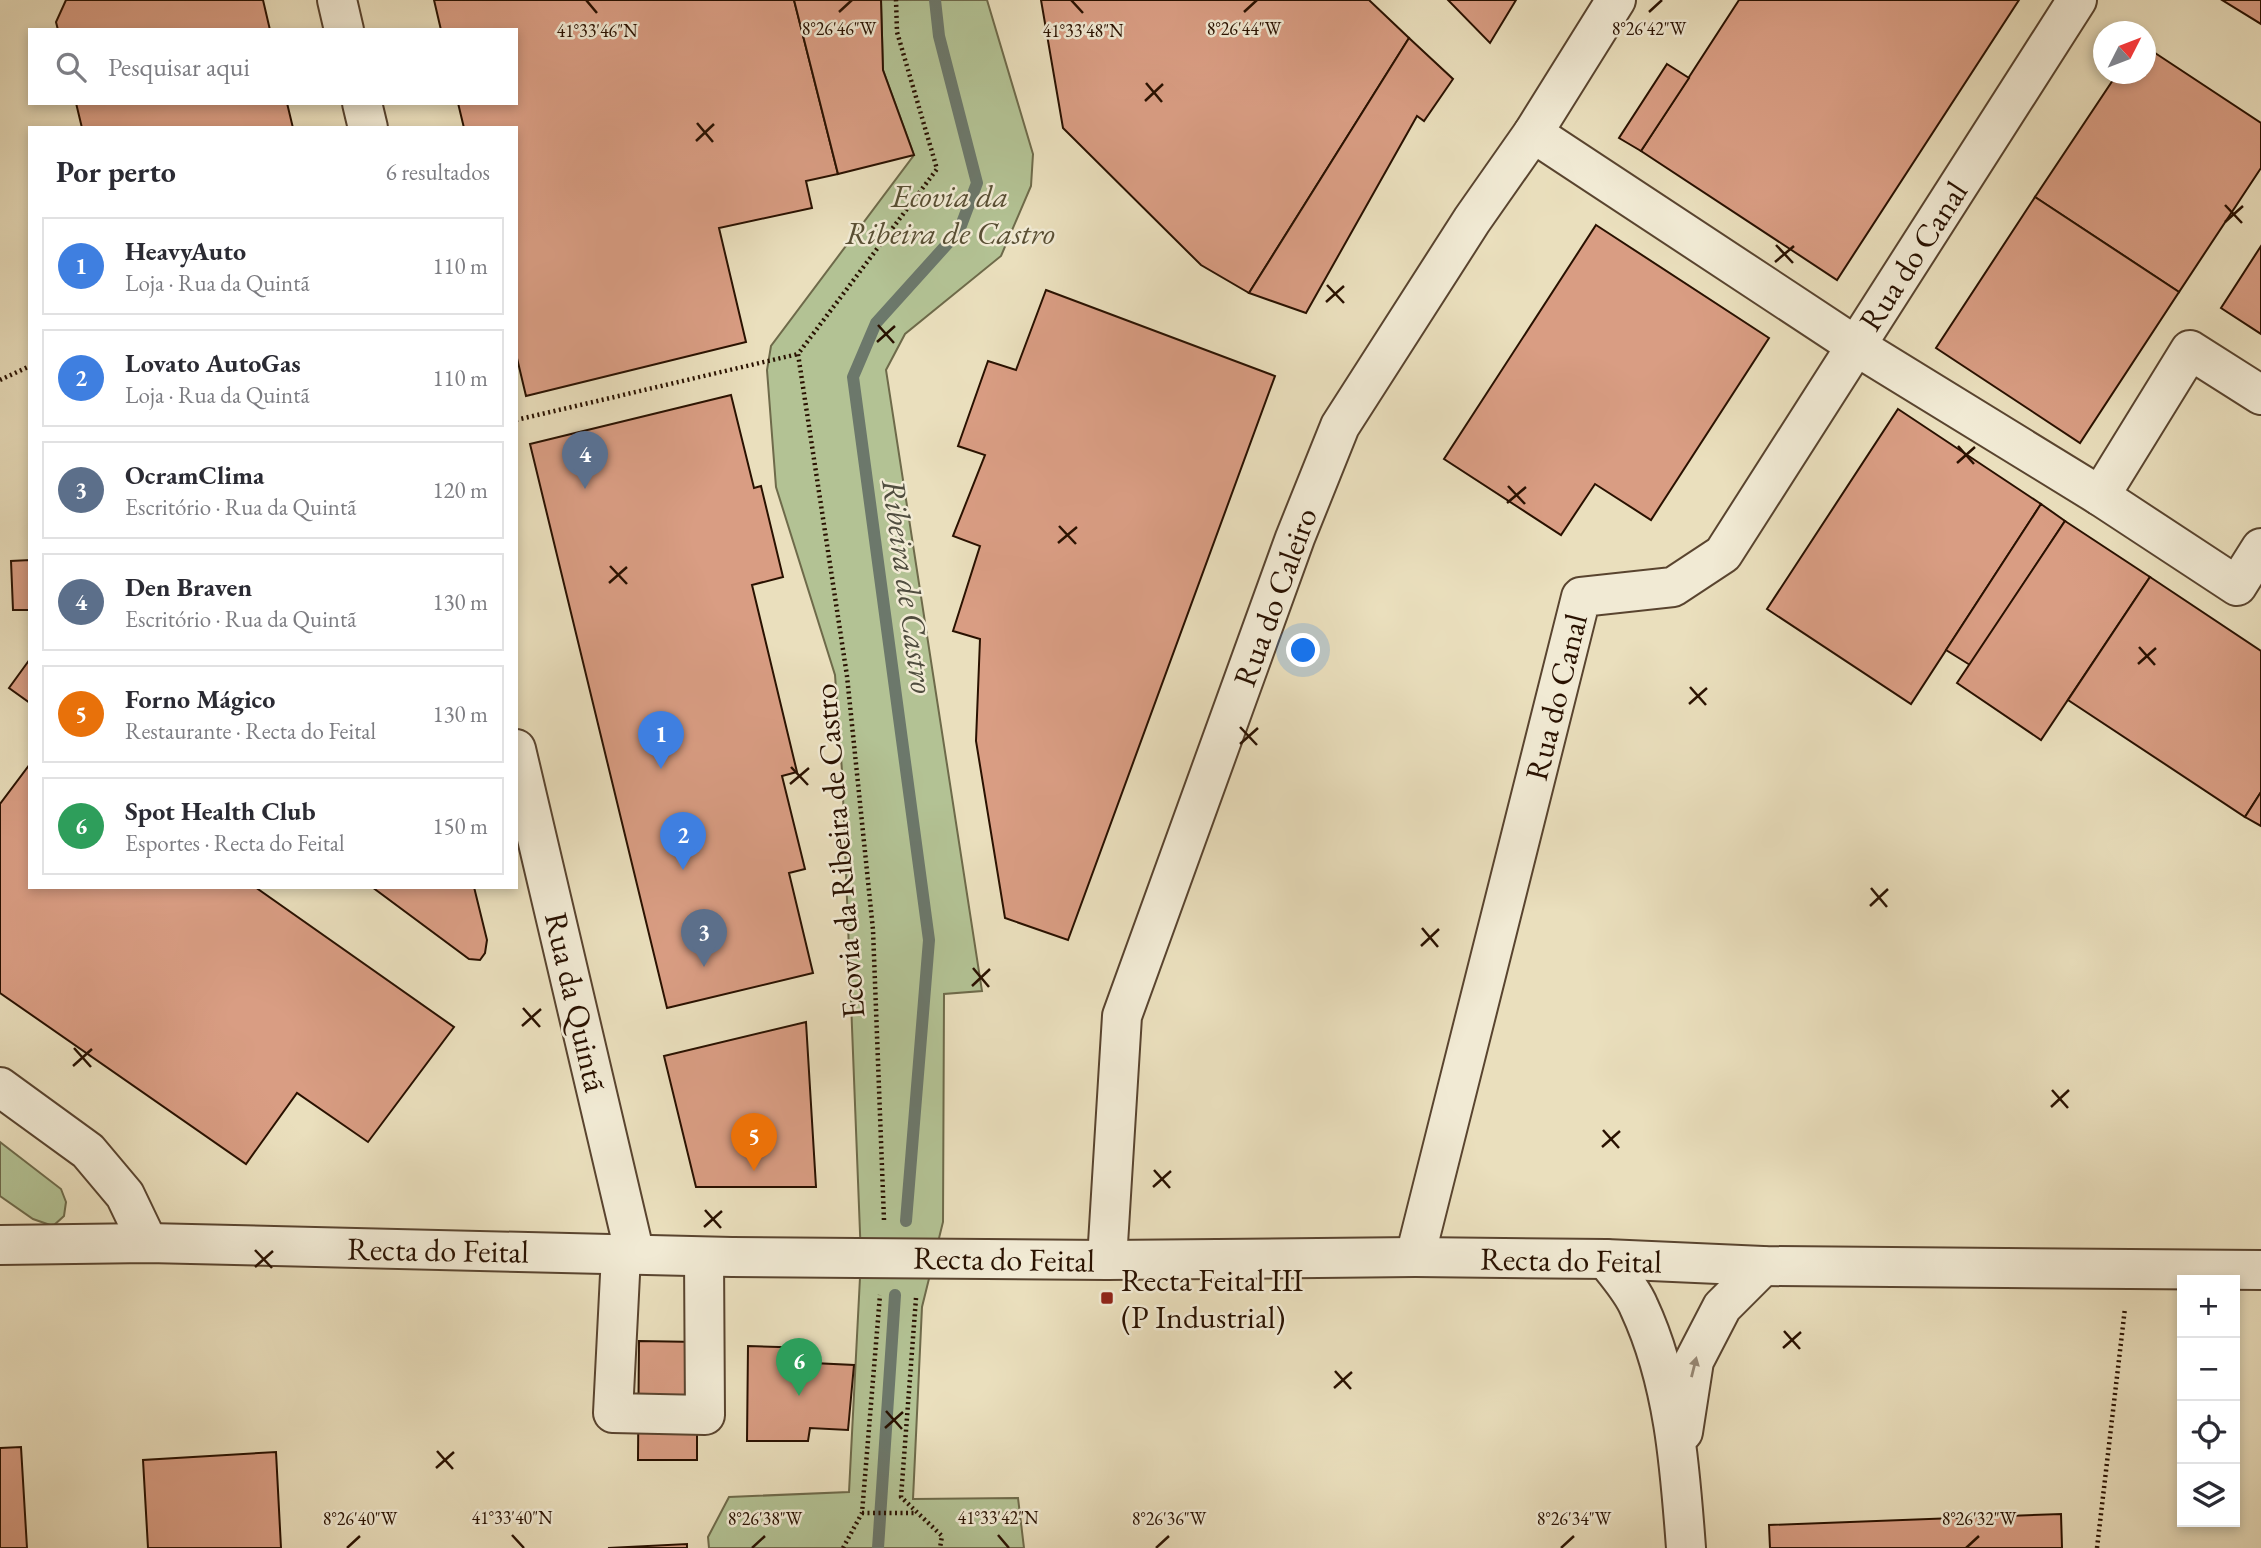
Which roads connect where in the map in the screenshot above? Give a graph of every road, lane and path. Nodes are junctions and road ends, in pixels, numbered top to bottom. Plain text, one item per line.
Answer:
1 (337, 0) edge
2 (897, 0) edge
3 (1616, 0) edge
4 (2077, 0) edge
5 (344, 28) edge
6 (362, 105) edge
7 (368, 126) edge
8 (1533, 133) junction
9 (1856, 346) junction
10 (798, 354) junction
11 (28, 367) edge
12 (0, 380) edge
13 (2261, 395) edge
14 (518, 420) edge
15 (2100, 496) junction
16 (2261, 548) edge
17 (518, 757) edge
18 (0, 1087) edge
19 (884, 1221) dead end
20 (148, 1243) junction
21 (0, 1245) edge
22 (628, 1255) junction
23 (704, 1257) junction
24 (1415, 1257) junction
25 (1606, 1259) junction
26 (1107, 1260) junction
27 (1763, 1266) junction
28 (2130, 1269) junction
29 (2261, 1270) edge
30 (880, 1289) dead end
31 (917, 1290) dead end
32 (1679, 1458) junction
33 (862, 1513) junction
34 (918, 1513) junction
35 (843, 1548) edge
36 (940, 1548) edge
37 (1686, 1548) edge
38 (2097, 1548) edge

1 - 5 street
2 - 10 path
3 - 8 street, Rua do Caleiro
4 - 9 street, Rua do Canal
6 - 7 street
8 - 9 street
8 - 26 street, Rua do Caleiro
9 - 15 street
9 - 24 street, Rua do Canal
10 - 14 path
10 - 19 path, Ecovia da Ribeira de Castro
11 - 12 path
13 - 15 street
15 - 16 street
17 - 22 street, Rua da Quintã
18 - 20 street
20 - 21 street, Recta do Feital
20 - 22 street, Recta do Feital
22 - 23 street, Recta do Feital
22 - 23 street, Rua da Quintã
23 - 26 street, Recta do Feital
24 - 25 street, Recta do Feital
24 - 26 street, Recta do Feital
25 - 27 street, Recta do Feital
25 - 32 street
27 - 28 street, Recta do Feital
32 -> 27 street
28 - 29 street, Recta do Feital
28 - 38 path
30 - 33 path
31 - 34 path
32 - 37 street
33 - 34 path
33 - 35 path
34 - 36 path

